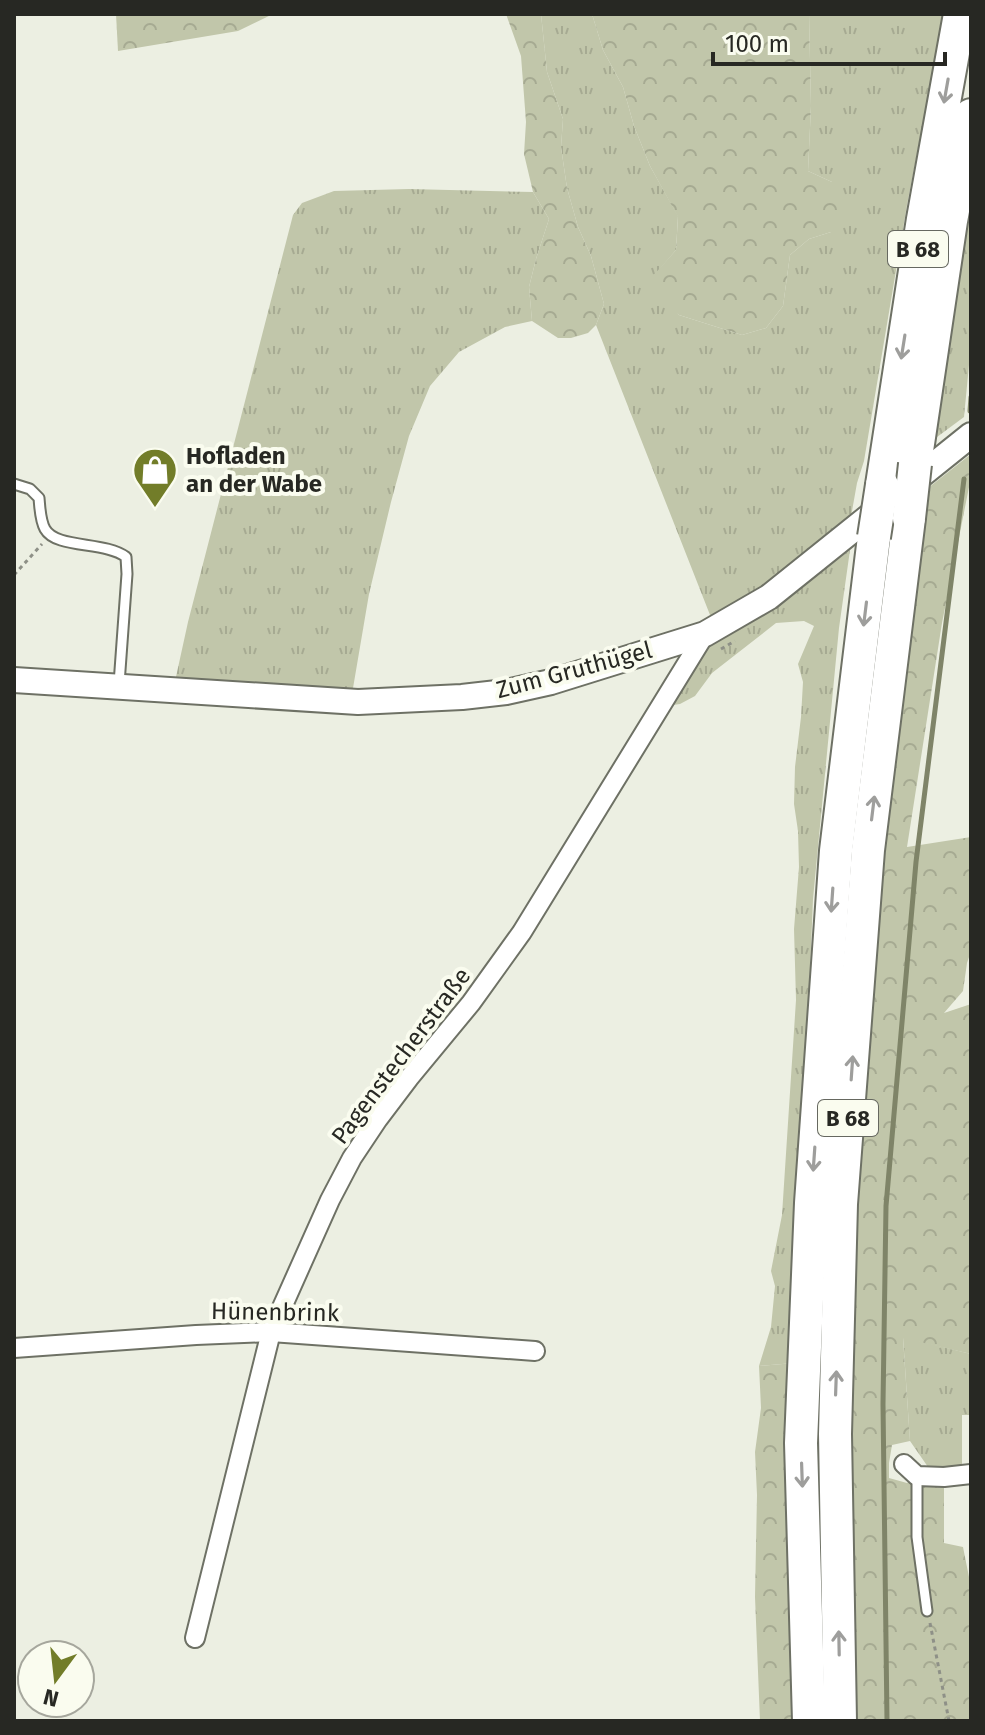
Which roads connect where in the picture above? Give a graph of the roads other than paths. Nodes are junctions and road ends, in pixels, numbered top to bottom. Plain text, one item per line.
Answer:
1 (960, 14) edge
2 (971, 115) edge
3 (971, 435) edge
4 (14, 484) edge
5 (705, 634) junction
6 (14, 680) edge
7 (118, 687) junction
8 (271, 1332) junction
9 (14, 1348) edge
10 (535, 1351) dead end
11 (910, 1470) joint
12 (971, 1474) edge
13 (927, 1611) road end
14 (195, 1638) dead end
15 (809, 1721) edge
16 (840, 1721) edge

1 -> 15 highway, B 68, bridge
16 -> 2 highway, B 68, bridge
3 - 5 street, Zum Gruthügel
4 - 7 lane
5 - 7 street, Zum Gruthügel
5 - 8 street, Pagenstecherstraße
6 - 7 street, Zum Gruthügel
8 - 9 street, Hünenbrink
8 - 10 street, Hünenbrink
8 - 14 street, Pagenstecherstraße
11 - 12 street
11 - 13 lane

